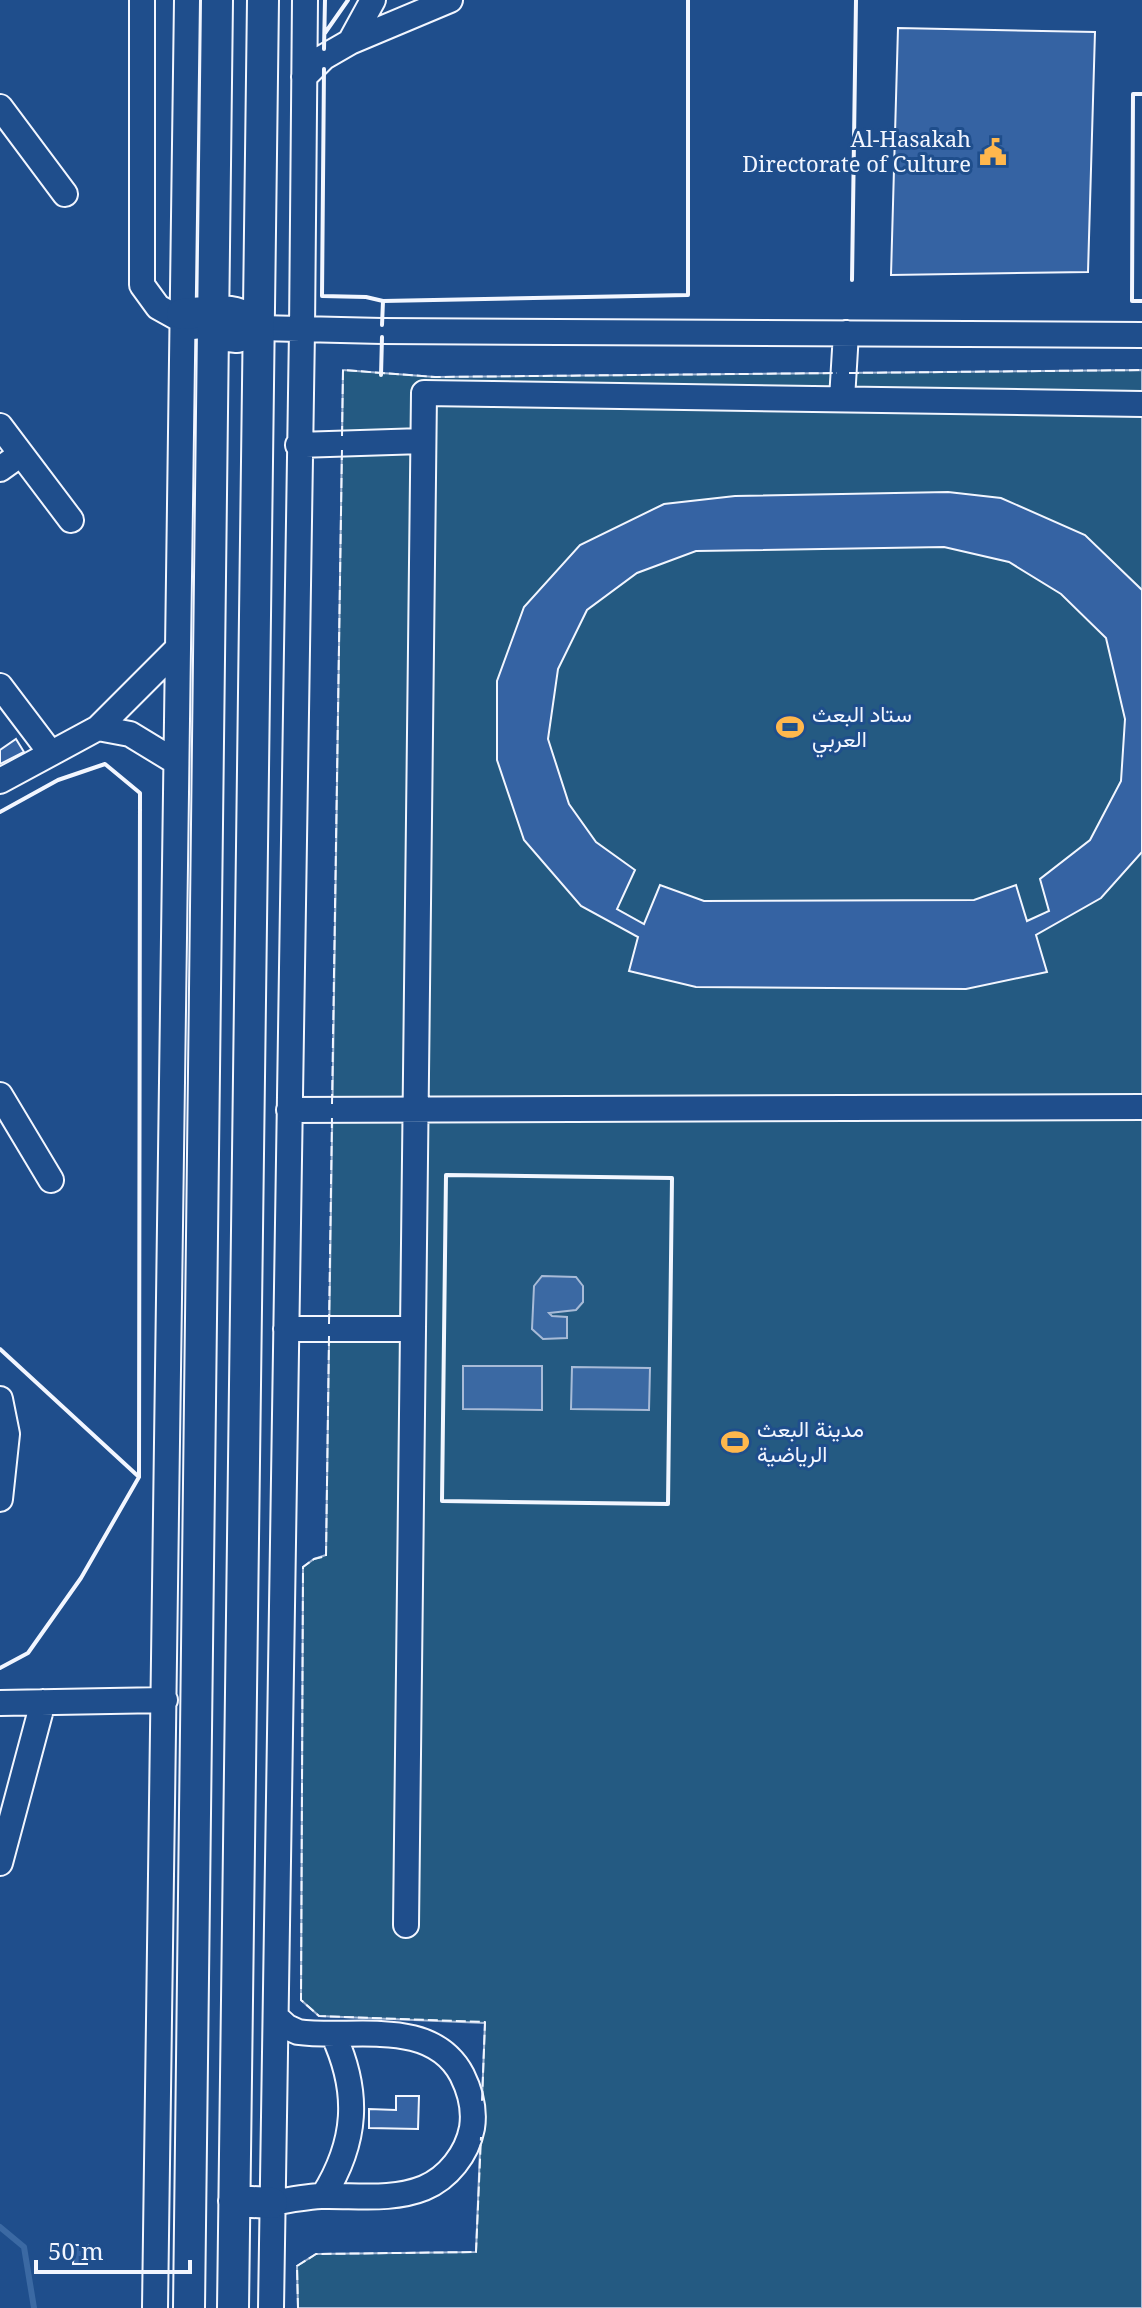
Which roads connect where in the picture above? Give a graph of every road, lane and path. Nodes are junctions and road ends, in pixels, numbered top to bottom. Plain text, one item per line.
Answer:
1 (142, 0) edge
2 (187, 0) edge
3 (217, 0) edge
4 (263, 0) edge
5 (305, 0) edge
6 (373, 0) edge
7 (450, 0) edge
8 (350, 42) junction
9 (304, 77) junction
10 (0, 107) edge
11 (65, 194) dead end
12 (182, 318) junction
13 (212, 323) junction
14 (259, 328) junction
15 (302, 330) junction
16 (846, 333) junction
17 (1142, 335) edge
18 (842, 399) junction
19 (1142, 404) edge
20 (0, 426) edge
21 (423, 441) junction
22 (298, 445) junction
23 (21, 454) junction
24 (0, 469) edge
25 (71, 520) dead end
26 (178, 648) junction
27 (0, 686) edge
28 (98, 728) junction
29 (50, 752) junction
30 (176, 762) junction
31 (0, 781) edge
32 (0, 1095) edge
33 (1142, 1107) edge
34 (289, 1110) junction
35 (416, 1111) junction
36 (51, 1180) dead end
37 (286, 1329) junction
38 (413, 1329) junction
39 (0, 1399) edge
40 (0, 1499) edge
41 (165, 1700) junction
42 (43, 1702) junction
43 (0, 1703) edge
44 (0, 1863) edge
45 (406, 1925) dead end
46 (276, 2017) junction
47 (333, 2034) junction
48 (323, 2196) junction
49 (234, 2201) junction
50 (272, 2203) junction
51 (155, 2308) edge
52 (189, 2308) edge
53 (233, 2308) edge
54 (271, 2308) edge

1 - 12 street
2 - 12 street
3 - 13 main road
4 - 14 main road
5 - 9 street
6 - 8 street
7 - 8 street
8 - 9 street
9 - 15 street
10 - 11 street
12 - 13 main road
12 - 26 street
13 - 14 main road
13 - 52 main road
14 - 15 street
14 - 49 main road
15 - 16 street
15 - 22 street
16 - 17 street
16 - 18 street
18 - 19 street
18 - 21 street
20 - 23 street
21 - 22 street
21 - 35 street
22 - 34 street
23 - 24 street
23 - 25 street
26 - 28 street
26 - 30 street
27 - 29 street
28 - 29 street
28 - 30 street
29 - 31 street
30 - 41 street
32 - 36 street
33 - 35 street
34 - 35 street
34 - 37 street
35 - 38 street
37 - 38 street
37 - 46 street
38 - 45 street
39 - 40 street
41 - 42 street
41 - 51 street
42 - 43 street
42 - 44 street
46 - 47 street
46 - 50 street
47 - 48 street
47 - 48 street
48 - 50 street
49 - 50 main road
49 - 53 main road
50 - 54 street

